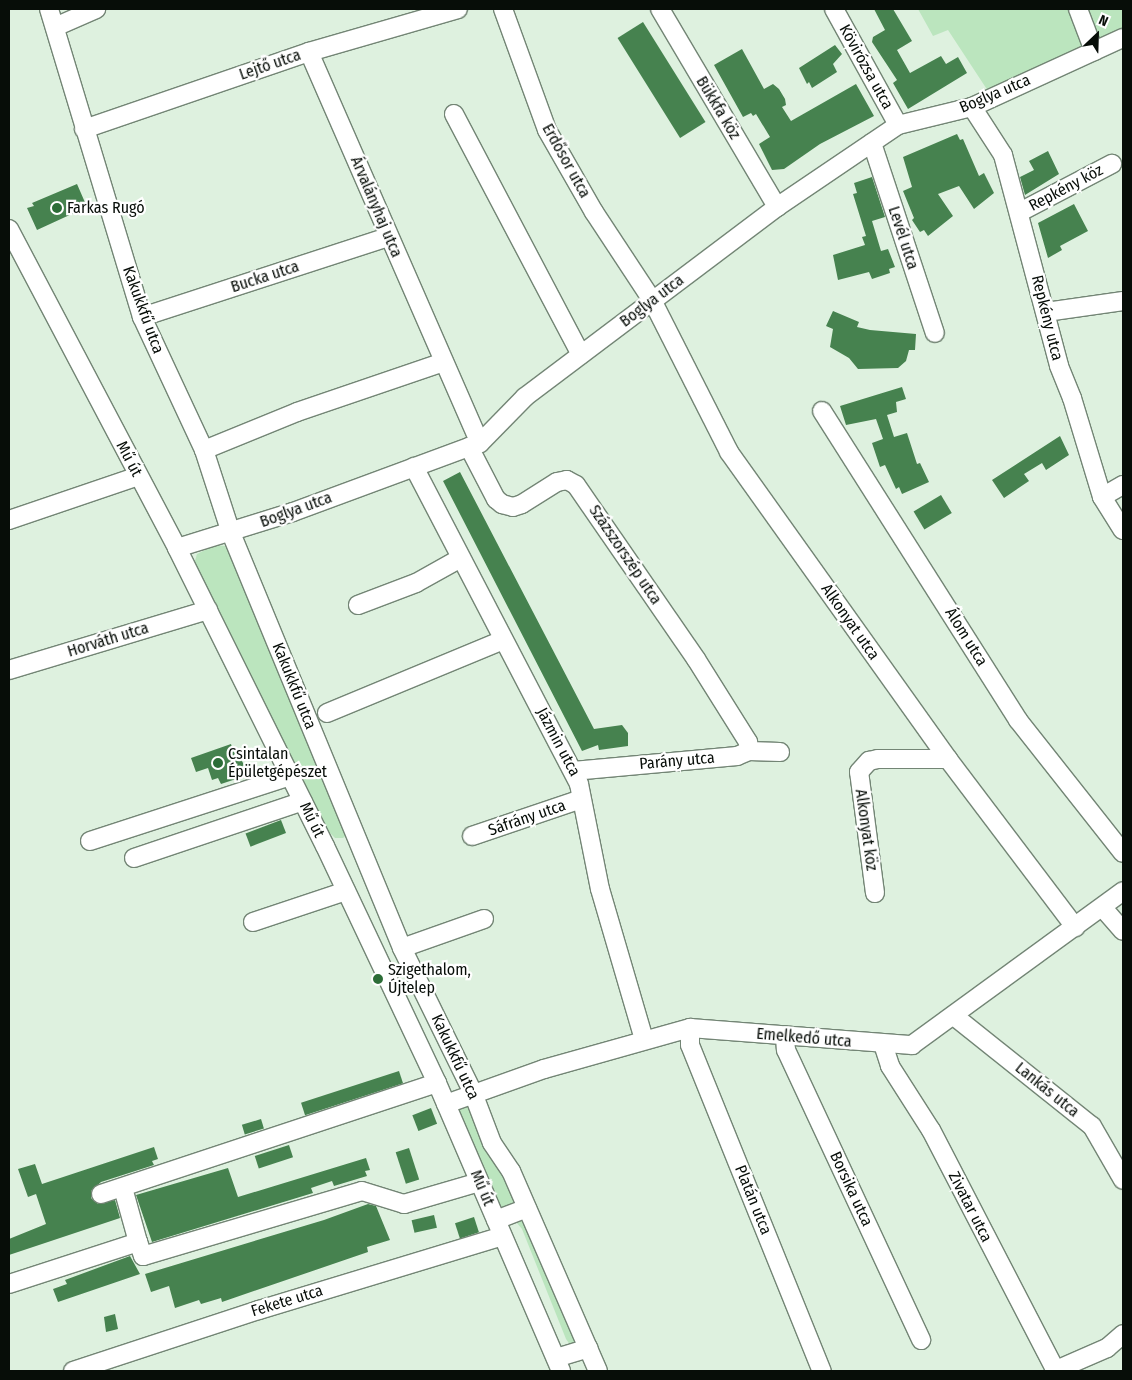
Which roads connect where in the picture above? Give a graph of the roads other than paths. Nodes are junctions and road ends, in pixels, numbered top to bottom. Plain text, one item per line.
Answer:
1 (49, 9) edge
2 (96, 9) edge
3 (458, 9) edge
4 (503, 9) edge
5 (660, 9) edge
6 (834, 9) edge
7 (1078, 9) edge
8 (55, 27) junction
9 (1123, 38) edge
10 (1094, 51) junction
11 (309, 52) junction
12 (972, 107) junction
13 (454, 114) dead end
14 (898, 125) junction
15 (84, 129) junction
16 (872, 143) junction
17 (1112, 164) dead end
18 (777, 207) junction
19 (1020, 212) junction
20 (9, 229) edge
21 (388, 237) junction
22 (652, 300) junction
23 (1123, 301) edge
24 (1046, 312) junction
25 (142, 317) junction
26 (935, 333) dead end
27 (581, 355) junction
28 (444, 362) junction
29 (822, 411) dead end
30 (475, 445) junction
31 (204, 450) junction
32 (414, 467) junction
33 (138, 476) junction
34 (1123, 485) edge
35 (1102, 497) junction
36 (9, 520) edge
37 (1123, 530) edge
38 (231, 533) junction
39 (177, 548) junction
40 (461, 558) junction
41 (358, 605) dead end
42 (208, 610) junction
43 (503, 640) junction
44 (9, 670) edge
45 (327, 713) dead end
46 (749, 751) junction
47 (780, 752) dead end
48 (948, 759) junction
49 (573, 771) junction
50 (290, 776) junction
51 (581, 799) junction
52 (303, 801) junction
53 (472, 836) dead end
54 (90, 841) dead end
55 (1123, 853) edge
56 (134, 858) dead end
57 (346, 891) junction
58 (1123, 891) edge
59 (875, 893) dead end
60 (1104, 908) junction
61 (484, 919) dead end
62 (254, 922) dead end
63 (1075, 927) junction
64 (1123, 931) edge
65 (402, 948) junction
66 (954, 1016) junction
67 (690, 1028) junction
68 (786, 1037) junction
69 (644, 1039) junction
70 (883, 1044) junction
71 (437, 1083) junction
72 (473, 1093) junction
73 (446, 1104) junction
74 (1123, 1180) edge
75 (479, 1182) junction
76 (123, 1188) junction
77 (101, 1194) dead end
78 (527, 1208) junction
79 (499, 1228) junction
80 (138, 1242) junction
81 (9, 1284) edge
82 (1123, 1334) edge
83 (921, 1340) dead end
84 (588, 1348) junction
85 (559, 1364) edge
86 (73, 1371) edge
87 (598, 1371) edge
88 (822, 1371) edge
89 (1055, 1371) edge

1 - 8 street, Kakukkfű utca
2 - 8 street
3 - 11 street, Lejtő utca
4 - 22 street, Erdősor utca
5 - 18 street, Bükkfa köz
6 - 14 street, Kövirózsa utca
7 - 10 street
8 - 15 street, Kakukkfű utca
9 - 10 street, Boglya utca
10 - 12 street, Boglya utca
11 - 15 street, Lejtő utca
11 - 21 street, Árvalányhaj utca
12 - 14 street, Boglya utca
12 - 19 street, Repkény utca
13 - 27 street
14 - 16 street, Boglya utca
15 - 25 street, Kakukkfű utca
16 - 18 street, Boglya utca
16 - 26 street, Levél utca
17 - 19 street, Repkény köz
18 - 22 street, Boglya utca
19 - 24 street, Repkény utca
20 - 33 street, Mű út
21 - 25 street, Bucka utca
21 - 28 street, Árvalányhaj utca
22 - 27 street, Boglya utca
22 - 48 street, Alkonyat utca
23 - 24 street
24 - 35 street, Repkény utca
25 - 31 street, Kakukkfű utca
27 - 30 street, Boglya utca
28 - 30 street, Árvalányhaj utca
28 - 31 street
29 - 55 street, Álom utca
30 - 32 street, Boglya utca
30 - 46 street, Százszorszép utca
31 - 38 street, Kakukkfű utca
32 - 38 street, Boglya utca
32 - 40 street, Jázmin utca
33 - 36 street
33 - 39 street, Mű út
34 - 35 street
35 - 37 street, Repkény utca
38 - 39 street, Boglya utca
38 - 65 street, Kakukkfű utca
39 - 42 street, Mű út
40 - 41 street
40 - 43 street, Jázmin utca
42 - 44 street, Horváth utca
42 - 50 street, Mű út
43 - 45 street
43 - 49 street, Jázmin utca
46 - 47 street, Parány utca
46 - 49 street, Parány utca
48 - 59 street, Alkonyat köz
48 - 63 street, Alkonyat utca
49 - 51 street, Jázmin utca
50 - 52 street, Mű út
50 - 54 street
51 - 53 street, Sáfrány utca
51 - 69 street, Jázmin utca
52 - 56 street
52 - 57 street, Mű út
57 - 62 street
57 - 71 street, Mű út
58 - 60 street, Emelkedő utca
60 - 63 street, Emelkedő utca
60 - 64 street
61 - 65 street
63 - 66 street, Emelkedő utca
65 - 72 street, Kakukkfű utca
66 - 70 street, Emelkedő utca
66 - 74 street, Lankás utca
67 - 68 street, Emelkedő utca
67 - 69 street, Emelkedő utca
67 - 88 street, Platán utca
68 - 70 street, Emelkedő utca
68 - 83 street, Borsika utca
69 - 72 street, Emelkedő utca
70 - 89 street, Zivatar utca
71 - 73 street, Mű út
71 - 76 street
72 - 73 street, Emelkedő utca
72 - 78 street, Kakukkfű utca
73 - 75 street, Mű út
75 - 79 street, Mű út
75 - 80 street
76 - 77 street
76 - 80 street
78 - 79 street, Fekete utca
78 - 84 street, Kakukkfű utca
79 - 85 street, Mű út
79 - 86 street, Fekete utca
80 - 81 street
82 - 89 street
84 - 85 street
84 - 87 street, Kakukkfű utca

